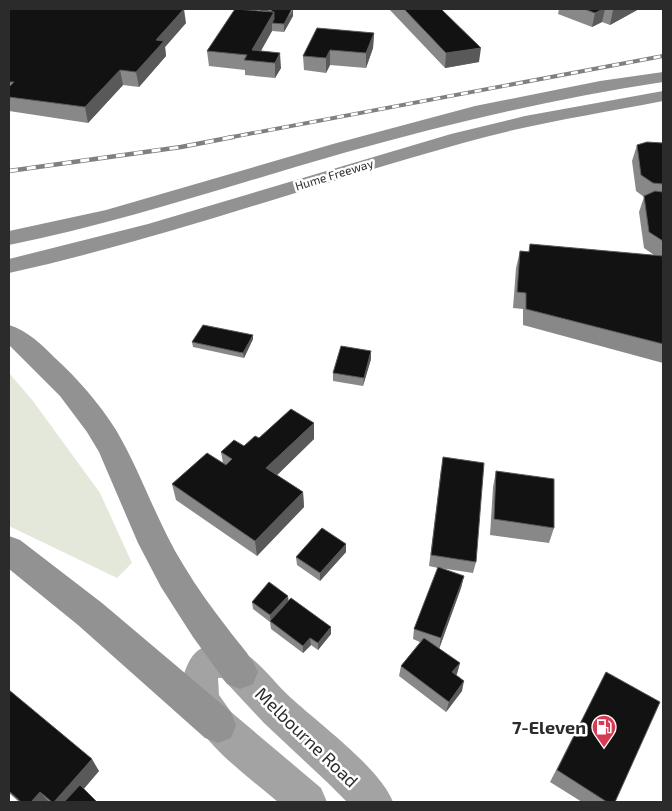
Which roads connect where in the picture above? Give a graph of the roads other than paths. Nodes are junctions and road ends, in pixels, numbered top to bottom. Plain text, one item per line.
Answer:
1 (663, 77) edge
2 (663, 96) edge
3 (9, 238) edge
4 (9, 266) edge
5 (9, 334) edge
6 (9, 550) edge
7 (240, 672) junction
8 (218, 726) junction
9 (307, 802) edge
10 (373, 802) edge

1 - 3 highway, Hume Freeway
2 - 4 highway, Hume Freeway
5 - 7 highway
6 - 8 highway
7 - 8 main road, Melbourne Road
7 - 10 main road, Melbourne Road
8 - 9 main road

